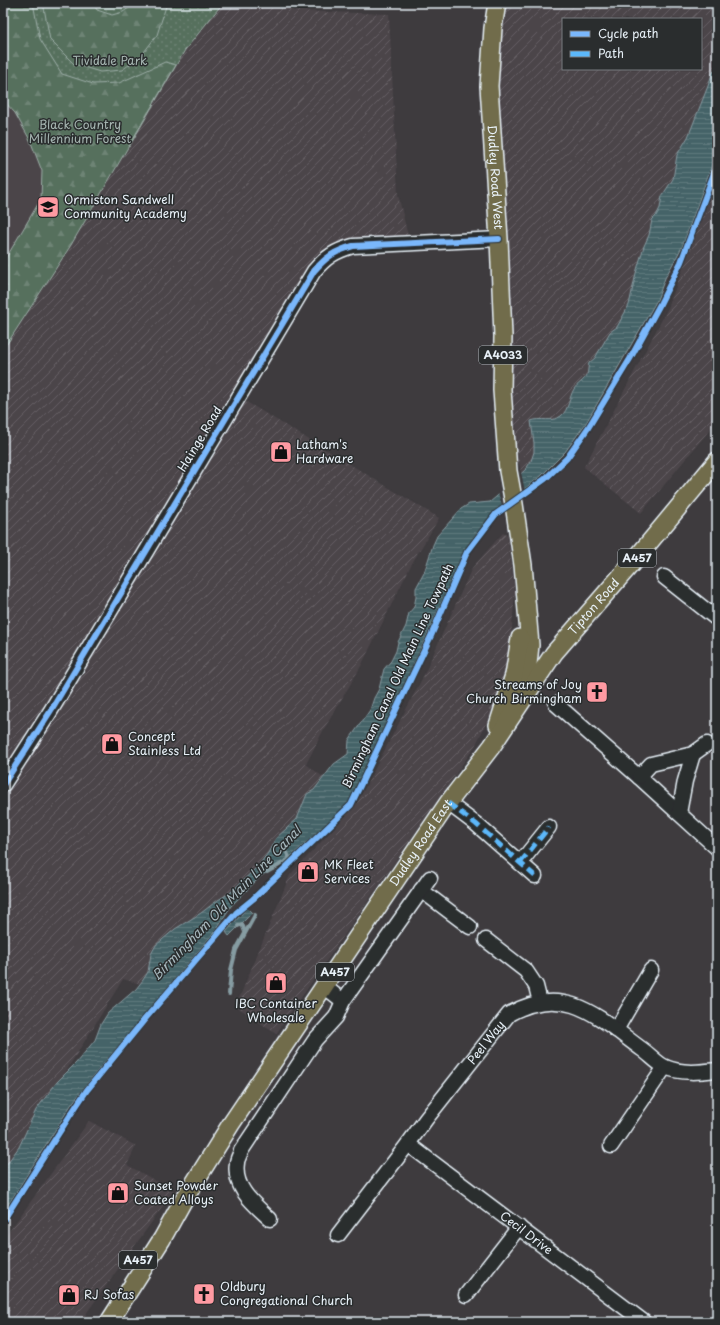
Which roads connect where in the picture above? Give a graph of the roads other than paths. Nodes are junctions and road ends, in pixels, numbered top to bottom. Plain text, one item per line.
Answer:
1 (497, 3) edge
2 (499, 239) junction
3 (717, 461) edge
4 (664, 577) dead end
5 (525, 587) junction
6 (717, 619) edge
7 (530, 645) junction
8 (554, 653) junction
9 (521, 702) junction
10 (556, 704) dead end
11 (707, 744) dead end
12 (492, 746) junction
13 (693, 754) junction
14 (639, 776) junction
15 (3, 785) edge
16 (448, 803) junction
17 (679, 813) junction
18 (549, 828) dead end
19 (717, 848) edge
20 (520, 863) junction
21 (535, 876) dead end
22 (430, 878) dead end
23 (421, 890) junction
24 (470, 927) dead end
25 (486, 940) dead end
26 (651, 970) dead end
27 (325, 988) junction
28 (343, 1001) junction
29 (540, 1002) junction
30 (616, 1030) junction
31 (665, 1067) junction
32 (717, 1070) edge
33 (231, 1124) junction
34 (250, 1136) junction
35 (408, 1144) junction
36 (611, 1146) dead end
37 (182, 1201) junction
38 (270, 1219) dead end
39 (519, 1227) junction
40 (338, 1235) dead end
41 (466, 1295) dead end
42 (97, 1322) edge
43 (109, 1322) edge
44 (644, 1322) edge

1 - 2 main road, Dudley Road West / A4033
2 - 5 main road, Dudley Road West / A4033
2 - 15 street, Hainge Road
3 - 8 main road, Tipton Road / A457
4 - 6 street
5 - 7 main road, A4033
5 - 12 main road, A4033
7 - 8 main road
7 - 9 main road, A4033
8 - 9 main road, Tipton Road / A457
9 - 12 main road, Dudley Road East / A457
10 - 14 street
11 - 13 street
12 - 16 main road, Dudley Road East / A457
13 - 14 street
13 - 17 street
14 - 17 street
16 - 20 street
16 - 27 main road, Dudley Road East / A457
17 - 19 street
18 - 20 street
20 - 21 street
22 - 23 street, Dudley Road East
23 - 24 street
23 - 28 street, Dudley Road East
25 - 29 street
26 - 30 street
27 - 28 street
27 - 33 main road, Dudley Road East / A457
28 - 34 street, Dudley Road East
29 - 30 street, Peel Way
29 - 35 street, Peel Way
30 - 31 street, Peel Way
31 - 32 street, Peel Way
31 - 36 street
33 - 34 street
33 - 37 main road, Dudley Road East / A457
34 - 38 street, Dudley Road East
35 - 39 street, Cecil Drive
35 - 40 street, Peel Way
37 - 42 main road, Dudley Road East / A457
37 - 43 main road, Dudley Road East / A457
39 - 41 street
39 - 44 street, Cecil Drive

